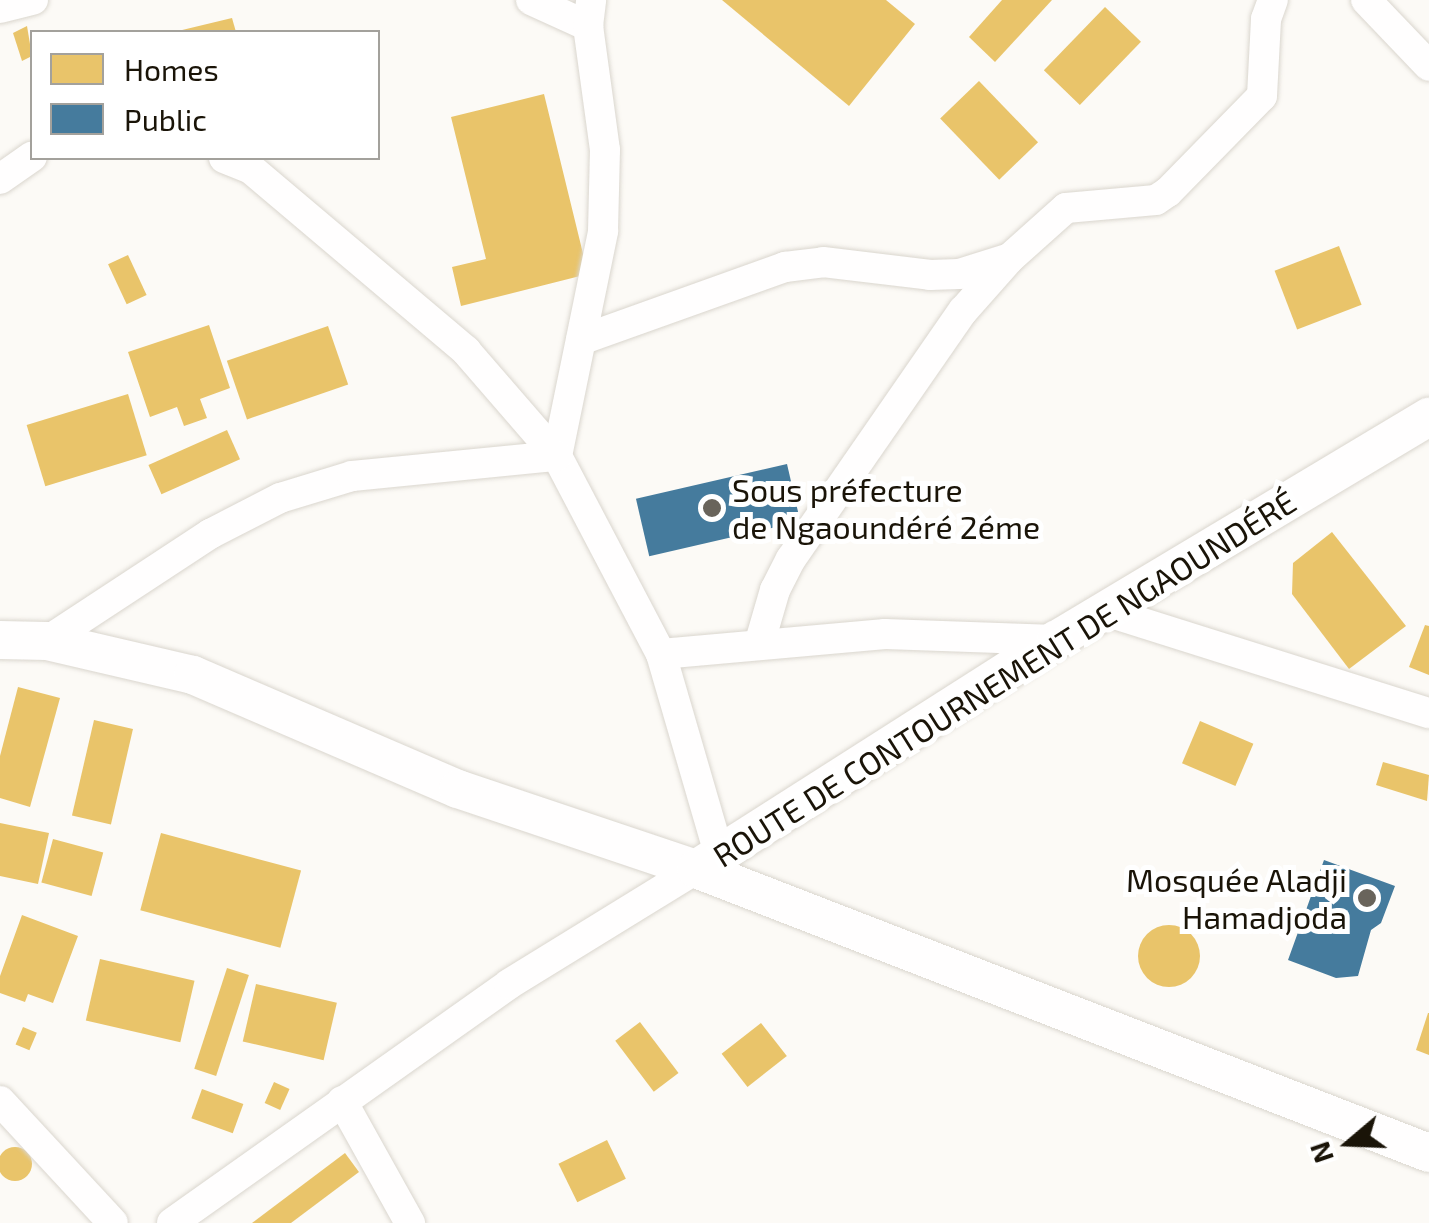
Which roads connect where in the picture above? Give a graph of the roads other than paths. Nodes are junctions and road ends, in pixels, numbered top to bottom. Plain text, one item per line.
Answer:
1 (33, 0) edge
2 (531, 0) edge
3 (1273, 0) edge
4 (1366, 0) edge
5 (0, 8) edge
6 (590, 13) edge
7 (1423, 47) edge
8 (30, 158) edge
9 (229, 160) edge
10 (0, 179) edge
11 (1010, 258) junction
12 (580, 340) junction
13 (1422, 428) edge
14 (557, 456) junction
15 (1108, 612) junction
16 (0, 640) edge
17 (1056, 640) junction
18 (48, 641) junction
19 (758, 645) junction
20 (661, 654) junction
21 (1429, 713) edge
22 (707, 861) junction
23 (0, 1100) edge
24 (342, 1101) junction
25 (1429, 1154) edge
26 (114, 1223) edge
27 (172, 1223) edge
28 (410, 1223) edge

1 - 5 street
2 - 6 street
3 - 11 street
4 - 7 street
6 - 12 street
8 - 10 street
9 - 14 street
11 - 12 street
11 - 19 street
12 - 14 street
13 - 15 street, ROUTE DE CONTOURNEMENT DE NGAOUNDÉRÉ
14 - 18 street
14 - 20 street
15 - 17 street, ROUTE DE CONTOURNEMENT DE NGAOUNDÉRÉ
15 - 21 street
16 - 18 street, ROUTE DE CONTOURNEMENT DE NGAOUNDÉRÉ
17 - 19 street
17 - 22 street, ROUTE DE CONTOURNEMENT DE NGAOUNDÉRÉ
18 - 22 street, ROUTE DE CONTOURNEMENT DE NGAOUNDÉRÉ
19 - 20 street
20 - 22 street
22 - 24 street
22 - 25 street
23 - 26 street
24 - 27 street
24 - 28 street

